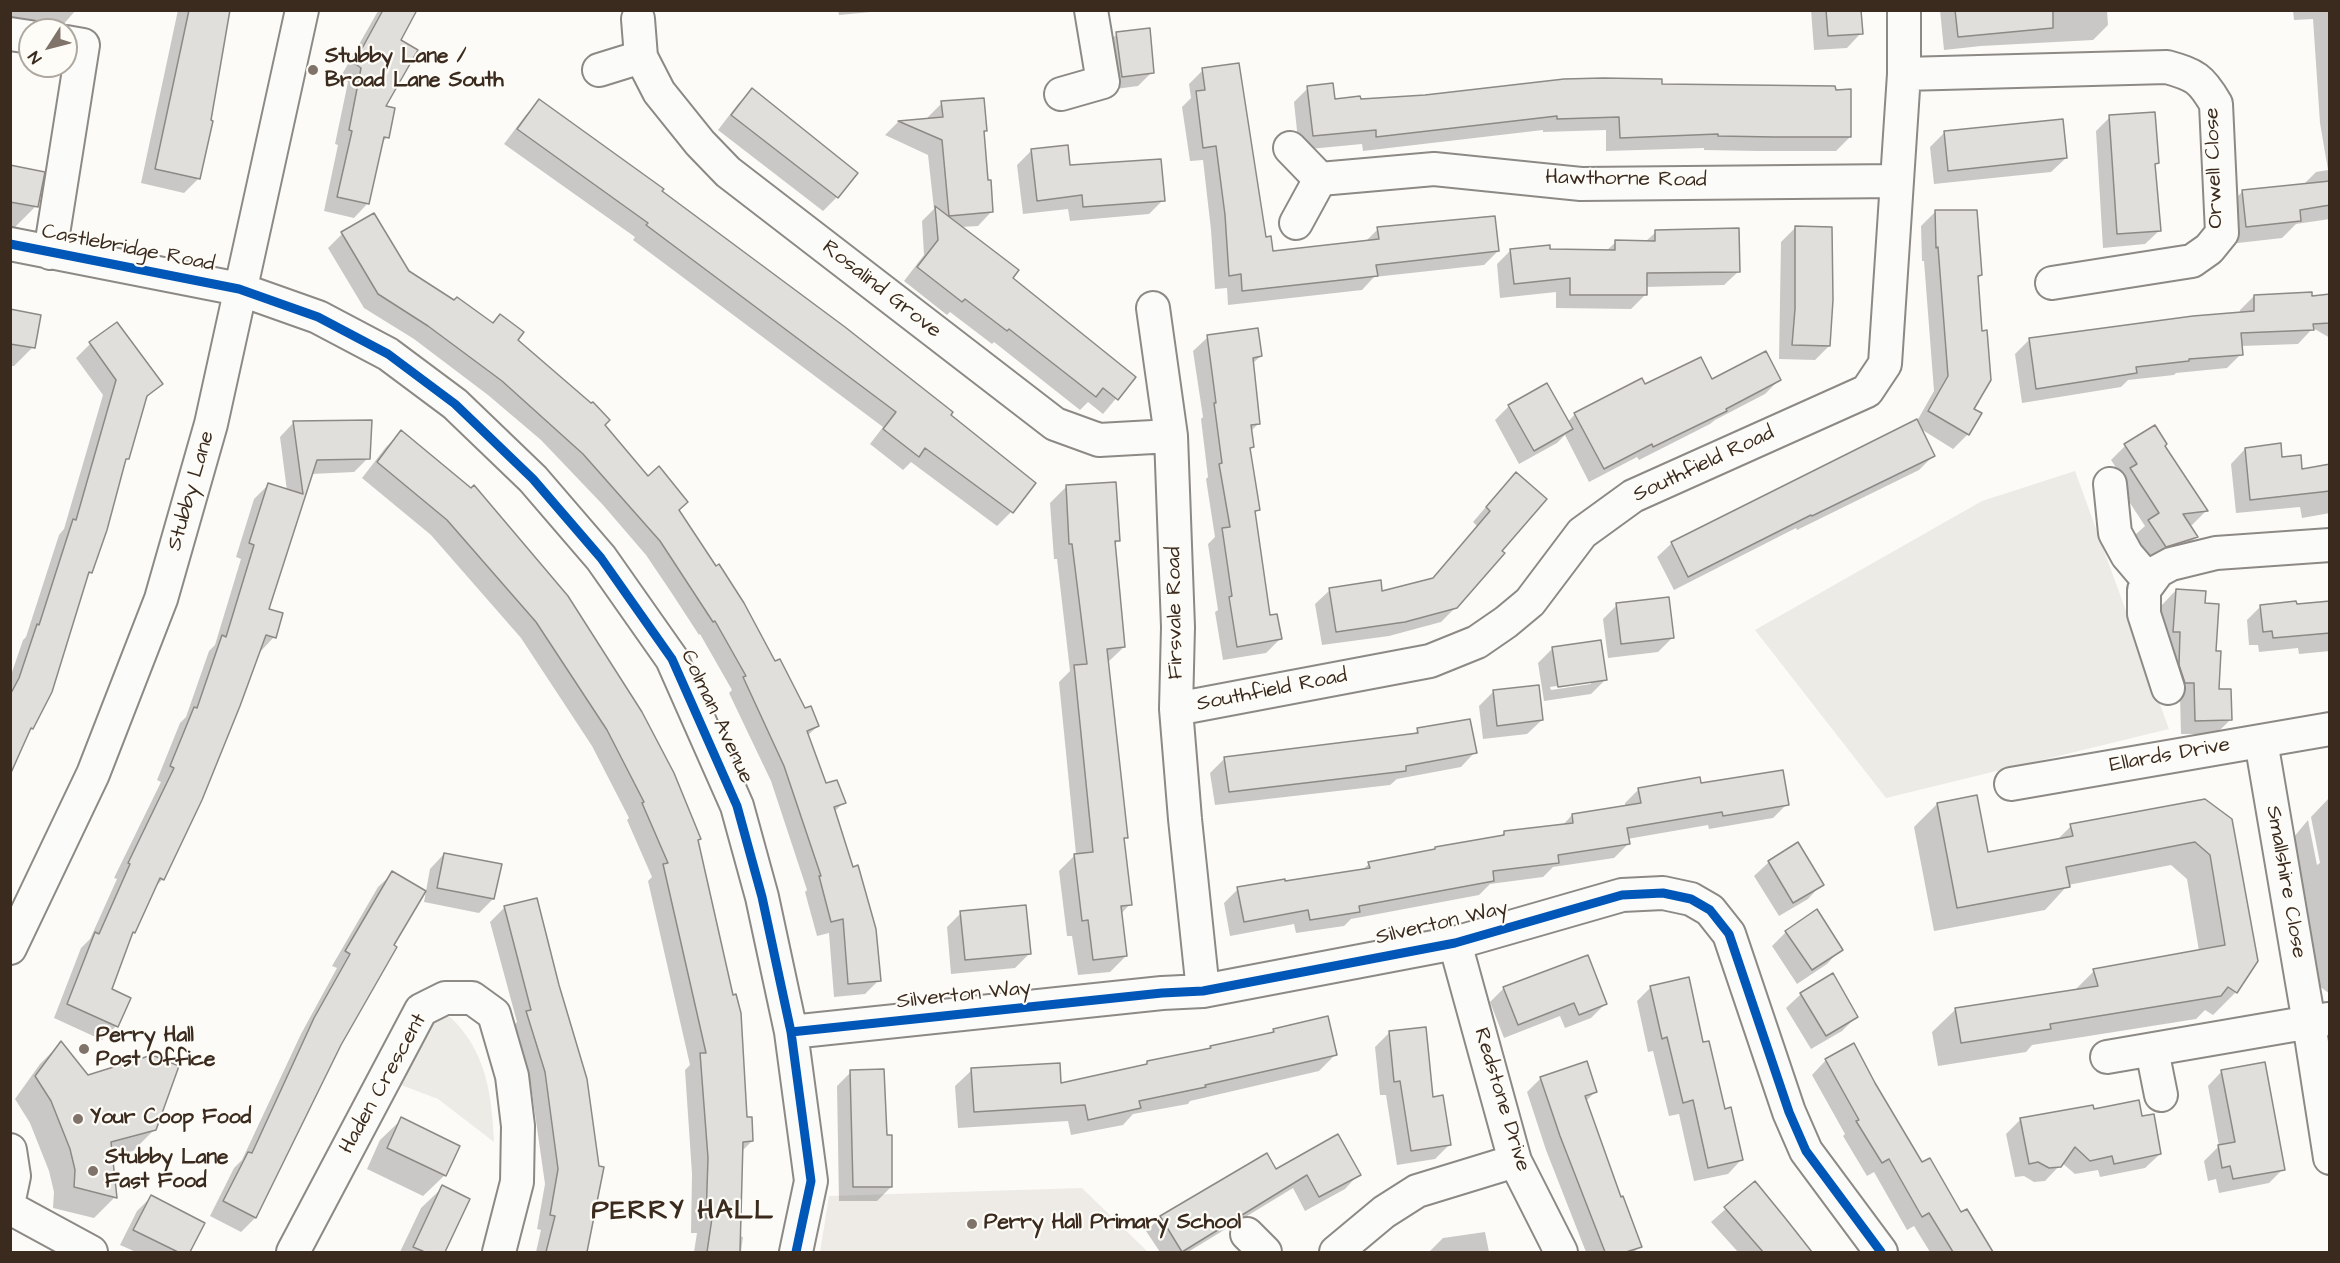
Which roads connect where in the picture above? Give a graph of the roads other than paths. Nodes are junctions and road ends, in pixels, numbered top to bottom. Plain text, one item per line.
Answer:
1 (302, 10) edge
2 (1091, 10) edge
3 (1904, 10) edge
4 (638, 19) dead end
5 (78, 44) edge
6 (641, 57) junction
7 (599, 70) dead end
8 (1904, 74) junction
9 (78, 77) edge
10 (78, 78) edge
11 (1060, 94) dead end
12 (1290, 147) dead end
13 (1320, 179) junction
14 (1897, 181) junction
15 (1296, 223) dead end
16 (10, 244) edge
17 (50, 253) junction
18 (2052, 283) dead end
19 (239, 289) junction
20 (1153, 308) dead end
21 (1171, 436) junction
22 (2110, 484) dead end
23 (2330, 544) edge
24 (2150, 582) junction
25 (2168, 688) dead end
26 (1176, 709) junction
27 (2330, 729) edge
28 (2261, 741) junction
29 (2011, 784) dead end
30 (1455, 943) junction
31 (10, 948) edge
32 (1203, 991) junction
33 (2319, 1021) edge
34 (791, 1032) junction
35 (2152, 1050) junction
36 (2108, 1058) dead end
37 (2161, 1095) dead end
38 (10, 1149) edge
39 (2330, 1158) edge
40 (1515, 1161) junction
41 (10, 1195) edge
42 (10, 1208) edge
43 (91, 1252) edge
44 (293, 1252) edge
45 (499, 1252) edge
46 (796, 1252) edge
47 (1336, 1252) edge
48 (1561, 1252) edge
49 (1881, 1252) edge

1 - 19 street, Stubby Lane
2 - 11 street
3 - 8 street, Southfield Road
4 - 6 street, Rosalind Grove
5 - 9 street
6 - 7 street
6 - 21 street, Rosalind Grove
8 - 14 street, Southfield Road
8 - 18 street, Orwell Close
10 - 17 street
12 - 13 street
13 - 14 street, Hawthorne Road
13 - 15 street
14 - 26 street, Southfield Road
16 - 17 street, Castlebridge Road
17 - 19 street, Castlebridge Road
19 - 31 street, Stubby Lane
19 - 34 street, Colman Avenue
20 - 21 street, Firsvale Road
21 - 26 street, Firsvale Road
22 - 24 street
23 - 24 street
24 - 25 street
26 - 32 street, Firsvale Road
27 - 28 street, Ellards Drive
28 - 29 street, Ellards Drive
28 - 33 street, Smallshire Close
30 - 32 street, Silverton Way
30 - 40 street, Redstone Drive
30 - 49 street, Silverton Way
32 - 34 street, Silverton Way
33 - 35 street
33 - 39 street, Smallshire Close
34 - 46 street, Colman Avenue
35 - 36 street
35 - 37 street
38 - 41 street
40 - 47 street
40 - 48 street, Redstone Drive
42 - 43 street
44 - 45 street, Haden Crescent

